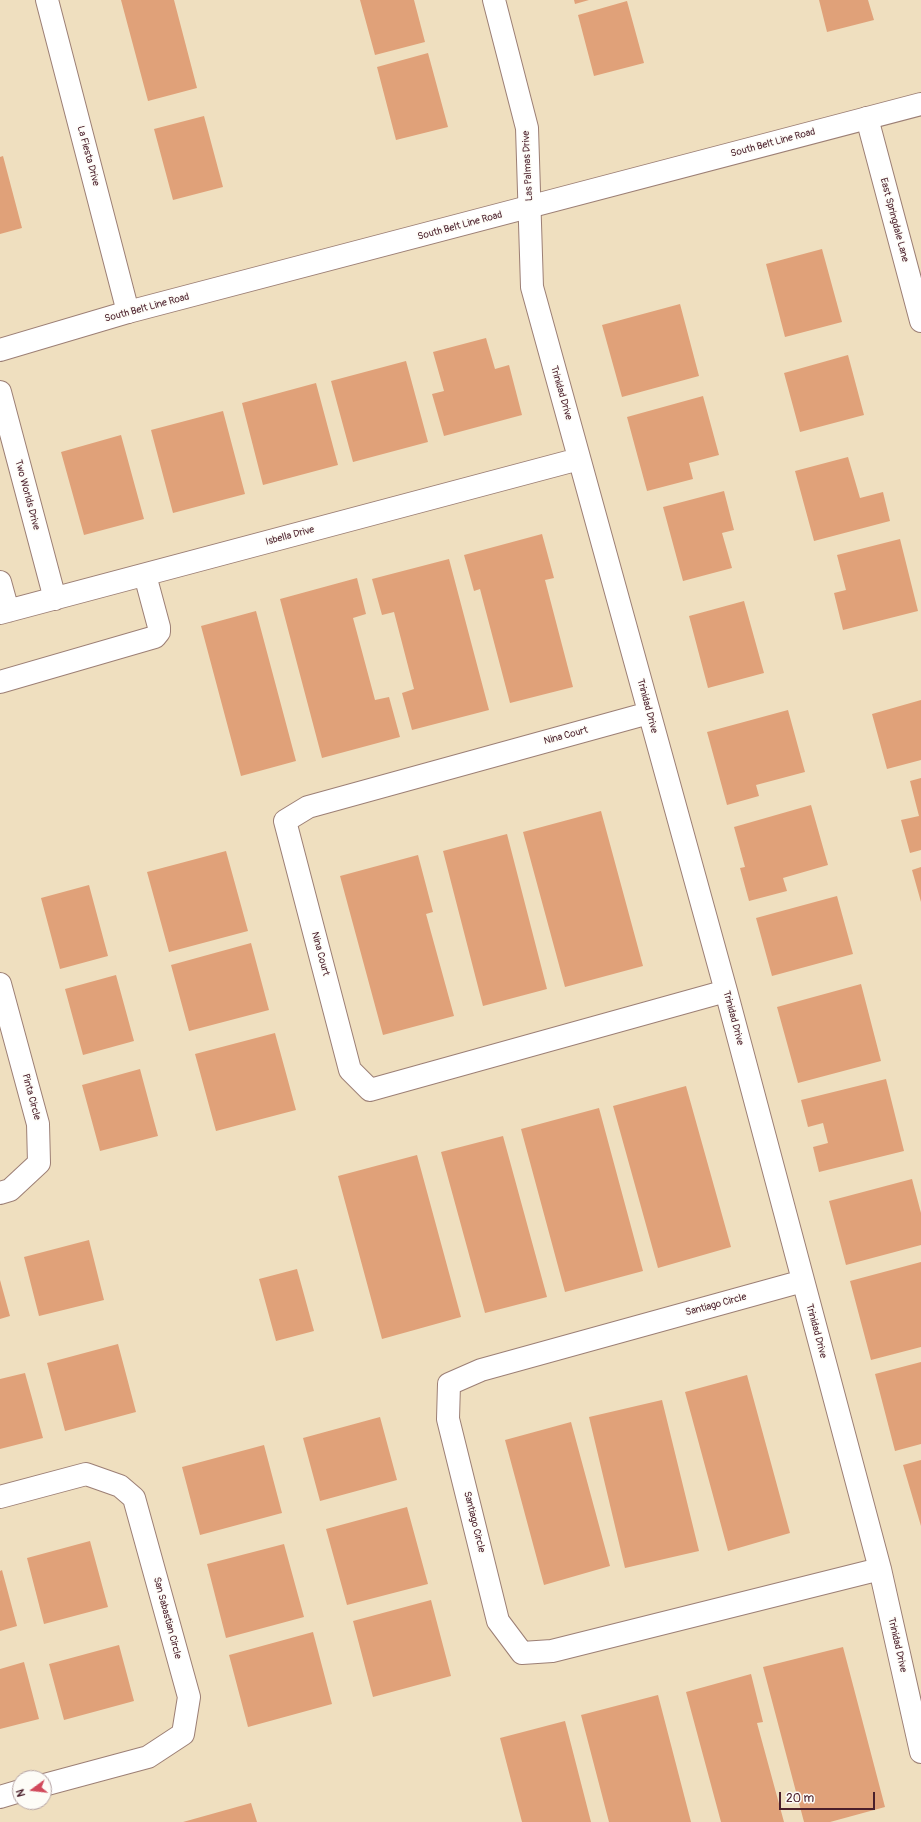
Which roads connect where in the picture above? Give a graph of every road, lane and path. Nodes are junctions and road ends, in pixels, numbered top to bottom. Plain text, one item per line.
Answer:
1 (47, 0) edge
2 (494, 0) edge
3 (921, 104) edge
4 (867, 118) junction
5 (531, 207) junction
6 (532, 287) joint
7 (128, 312) junction
8 (921, 321) edge
9 (0, 350) edge
10 (0, 392) edge
11 (579, 459) junction
12 (145, 575) junction
13 (0, 582) edge
14 (55, 599) junction
15 (4, 612) edge
16 (0, 682) edge
17 (649, 713) junction
18 (0, 984) edge
19 (726, 991) junction
20 (0, 1193) edge
21 (803, 1281) junction
22 (0, 1497) edge
23 (880, 1569) junction
24 (921, 1752) edge
25 (52, 1783) edge
26 (12, 1793) edge
27 (0, 1797) edge

1 - 7 street, La Fiesta Drive
2 - 5 street, Las Palmas Drive
3 - 4 street, South Belt Line Road
4 - 5 street, South Belt Line Road
4 - 8 street, East Springdale Lane
5 - 6 street, Las Palmas Drive
5 - 7 street, South Belt Line Road
6 - 11 street, Trinidad Drive
7 - 9 street, South Belt Line Road
10 - 14 street, Two Worlds Drive
11 - 12 street, Isbella Drive
11 - 17 street, Trinidad Drive
12 - 14 street, Isbella Drive
12 - 16 street
13 - 15 street
14 - 15 street, Isbella Drive
17 - 19 street, Trinidad Drive
17 - 19 street, Nina Court
18 - 20 street, Pinta Circle
19 - 21 street, Trinidad Drive
21 - 23 street, Trinidad Drive
21 - 23 street, Santiago Circle
22 - 25 street, San Sabastian Circle
23 - 24 street, Trinidad Drive
26 - 27 street

